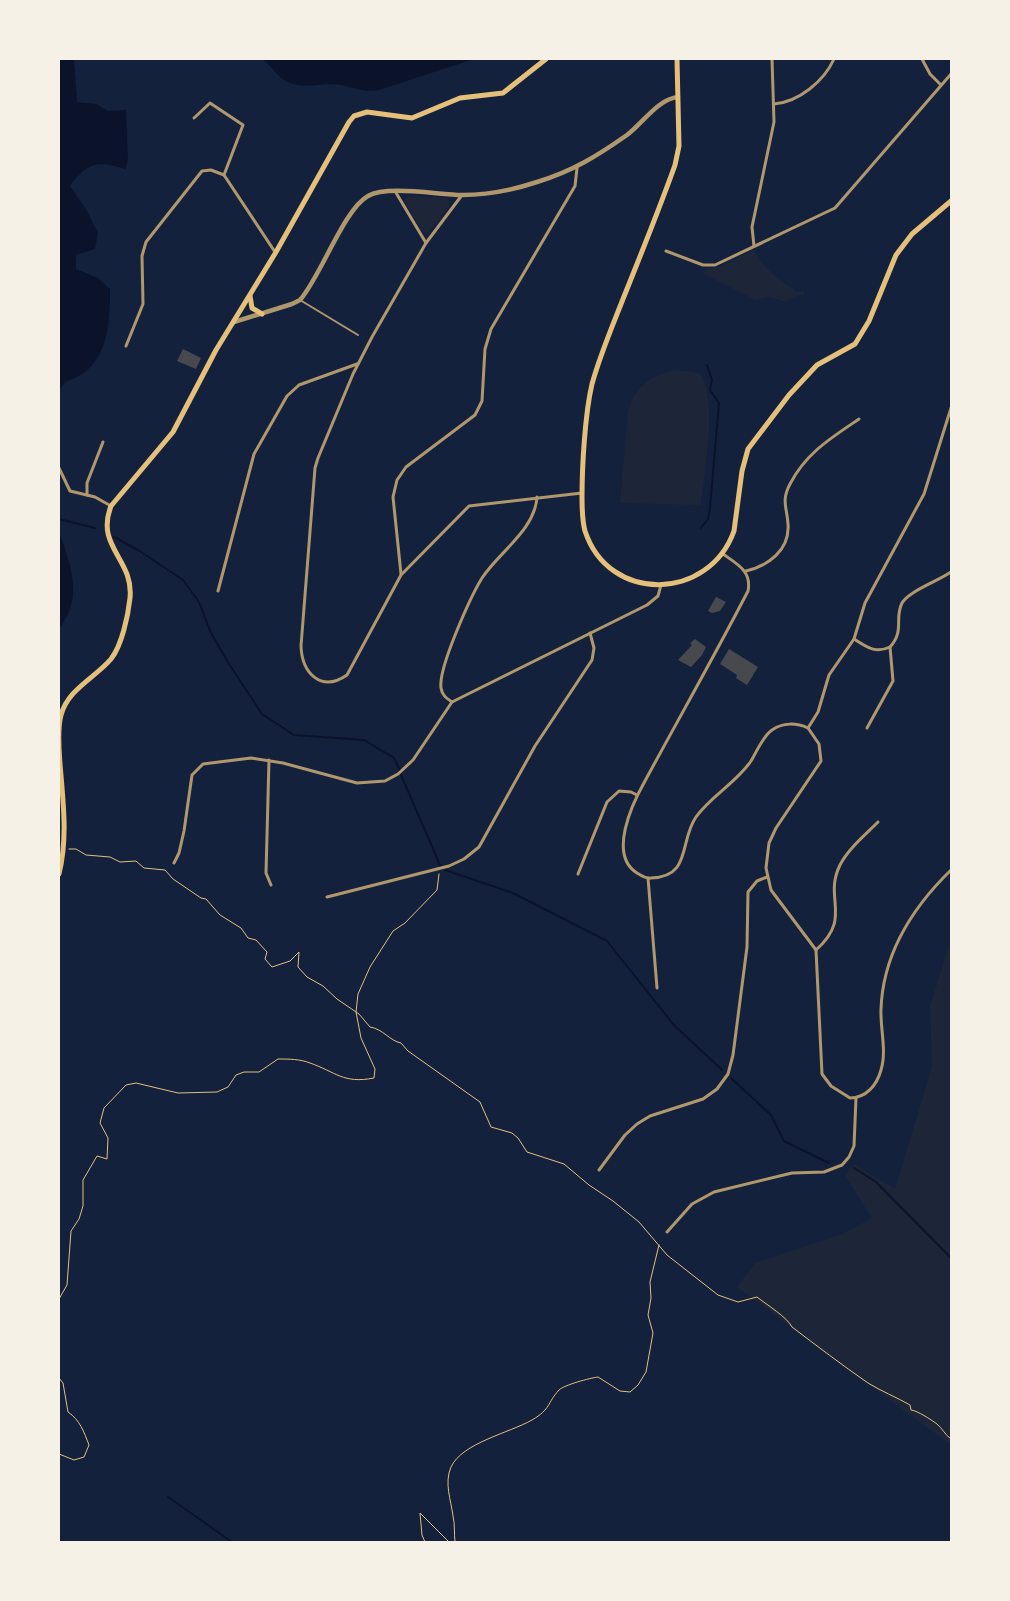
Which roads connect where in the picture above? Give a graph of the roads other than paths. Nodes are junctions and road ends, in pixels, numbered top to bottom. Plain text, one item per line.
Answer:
1 (546, 59) edge
2 (677, 59) edge
3 (772, 59) edge
4 (834, 59) edge
5 (922, 59) edge
6 (951, 74) edge
7 (941, 85) junction
8 (678, 97) junction
9 (774, 104) junction
10 (194, 118) dead end
11 (577, 168) junction
12 (224, 175) junction
13 (395, 191) junction
14 (462, 195) junction
15 (951, 201) edge
16 (426, 243) junction
17 (754, 246) junction
18 (666, 251) dead end
19 (276, 252) junction
20 (250, 295) junction
21 (300, 300) junction
22 (262, 314) junction
23 (234, 322) junction
24 (358, 335) dead end
25 (126, 346) dead end
26 (358, 364) junction
27 (951, 408) edge
28 (859, 419) dead end
29 (103, 442) dead end
30 (59, 468) edge
31 (582, 493) junction
32 (87, 496) junction
33 (537, 497) junction
34 (111, 506) junction
35 (723, 554) junction
36 (746, 571) junction
37 (951, 572) edge
38 (401, 574) junction
39 (661, 585) junction
40 (218, 591) dead end
41 (590, 633) junction
42 (854, 639) junction
43 (890, 647) junction
44 (452, 702) junction
45 (808, 728) junction
46 (867, 728) dead end
47 (269, 760) junction
48 (637, 795) junction
49 (878, 822) dead end
50 (174, 862) dead end
51 (951, 870) edge
52 (59, 874) edge
53 (578, 874) dead end
54 (767, 877) junction
55 (648, 878) junction
56 (271, 885) dead end
57 (327, 898) dead end
58 (816, 950) junction
59 (657, 988) dead end
60 (856, 1098) junction
61 (599, 1170) dead end
62 (667, 1232) dead end

1 - 19 main road
2 - 8 main road
3 - 9 street
4 - 9 street
5 - 7 street
6 - 7 street
7 - 17 street
8 - 11 street
8 - 31 main road
9 - 17 street
10 - 12 street
11 - 14 street
11 - 38 street
12 - 19 street
12 - 25 street
13 - 14 street
13 - 16 street
13 - 21 street
14 - 16 street
15 - 35 main road
16 - 26 street
17 - 18 street
19 - 20 main road
20 - 22 main road
20 - 23 main road
21 - 22 street
21 - 24 lane
22 - 23 street
23 - 34 main road
26 - 38 street
26 - 40 street
27 - 42 street
28 - 36 street
29 - 32 street
30 - 32 street
31 - 33 street
31 - 39 main road
32 - 34 street
33 - 38 street
33 - 44 street
34 - 52 main road
35 - 36 street
35 - 39 main road
36 - 48 street
37 - 43 street
39 - 41 street
41 - 44 street
41 - 57 street
42 - 43 street
42 - 45 street
43 - 46 street
44 - 47 street
45 - 54 street
45 - 55 street
47 - 50 street
47 - 56 street
48 - 53 street
48 - 55 street
49 - 58 street
51 - 60 street
54 - 58 street
54 - 61 street
55 - 59 street
58 - 60 street
60 - 62 street

